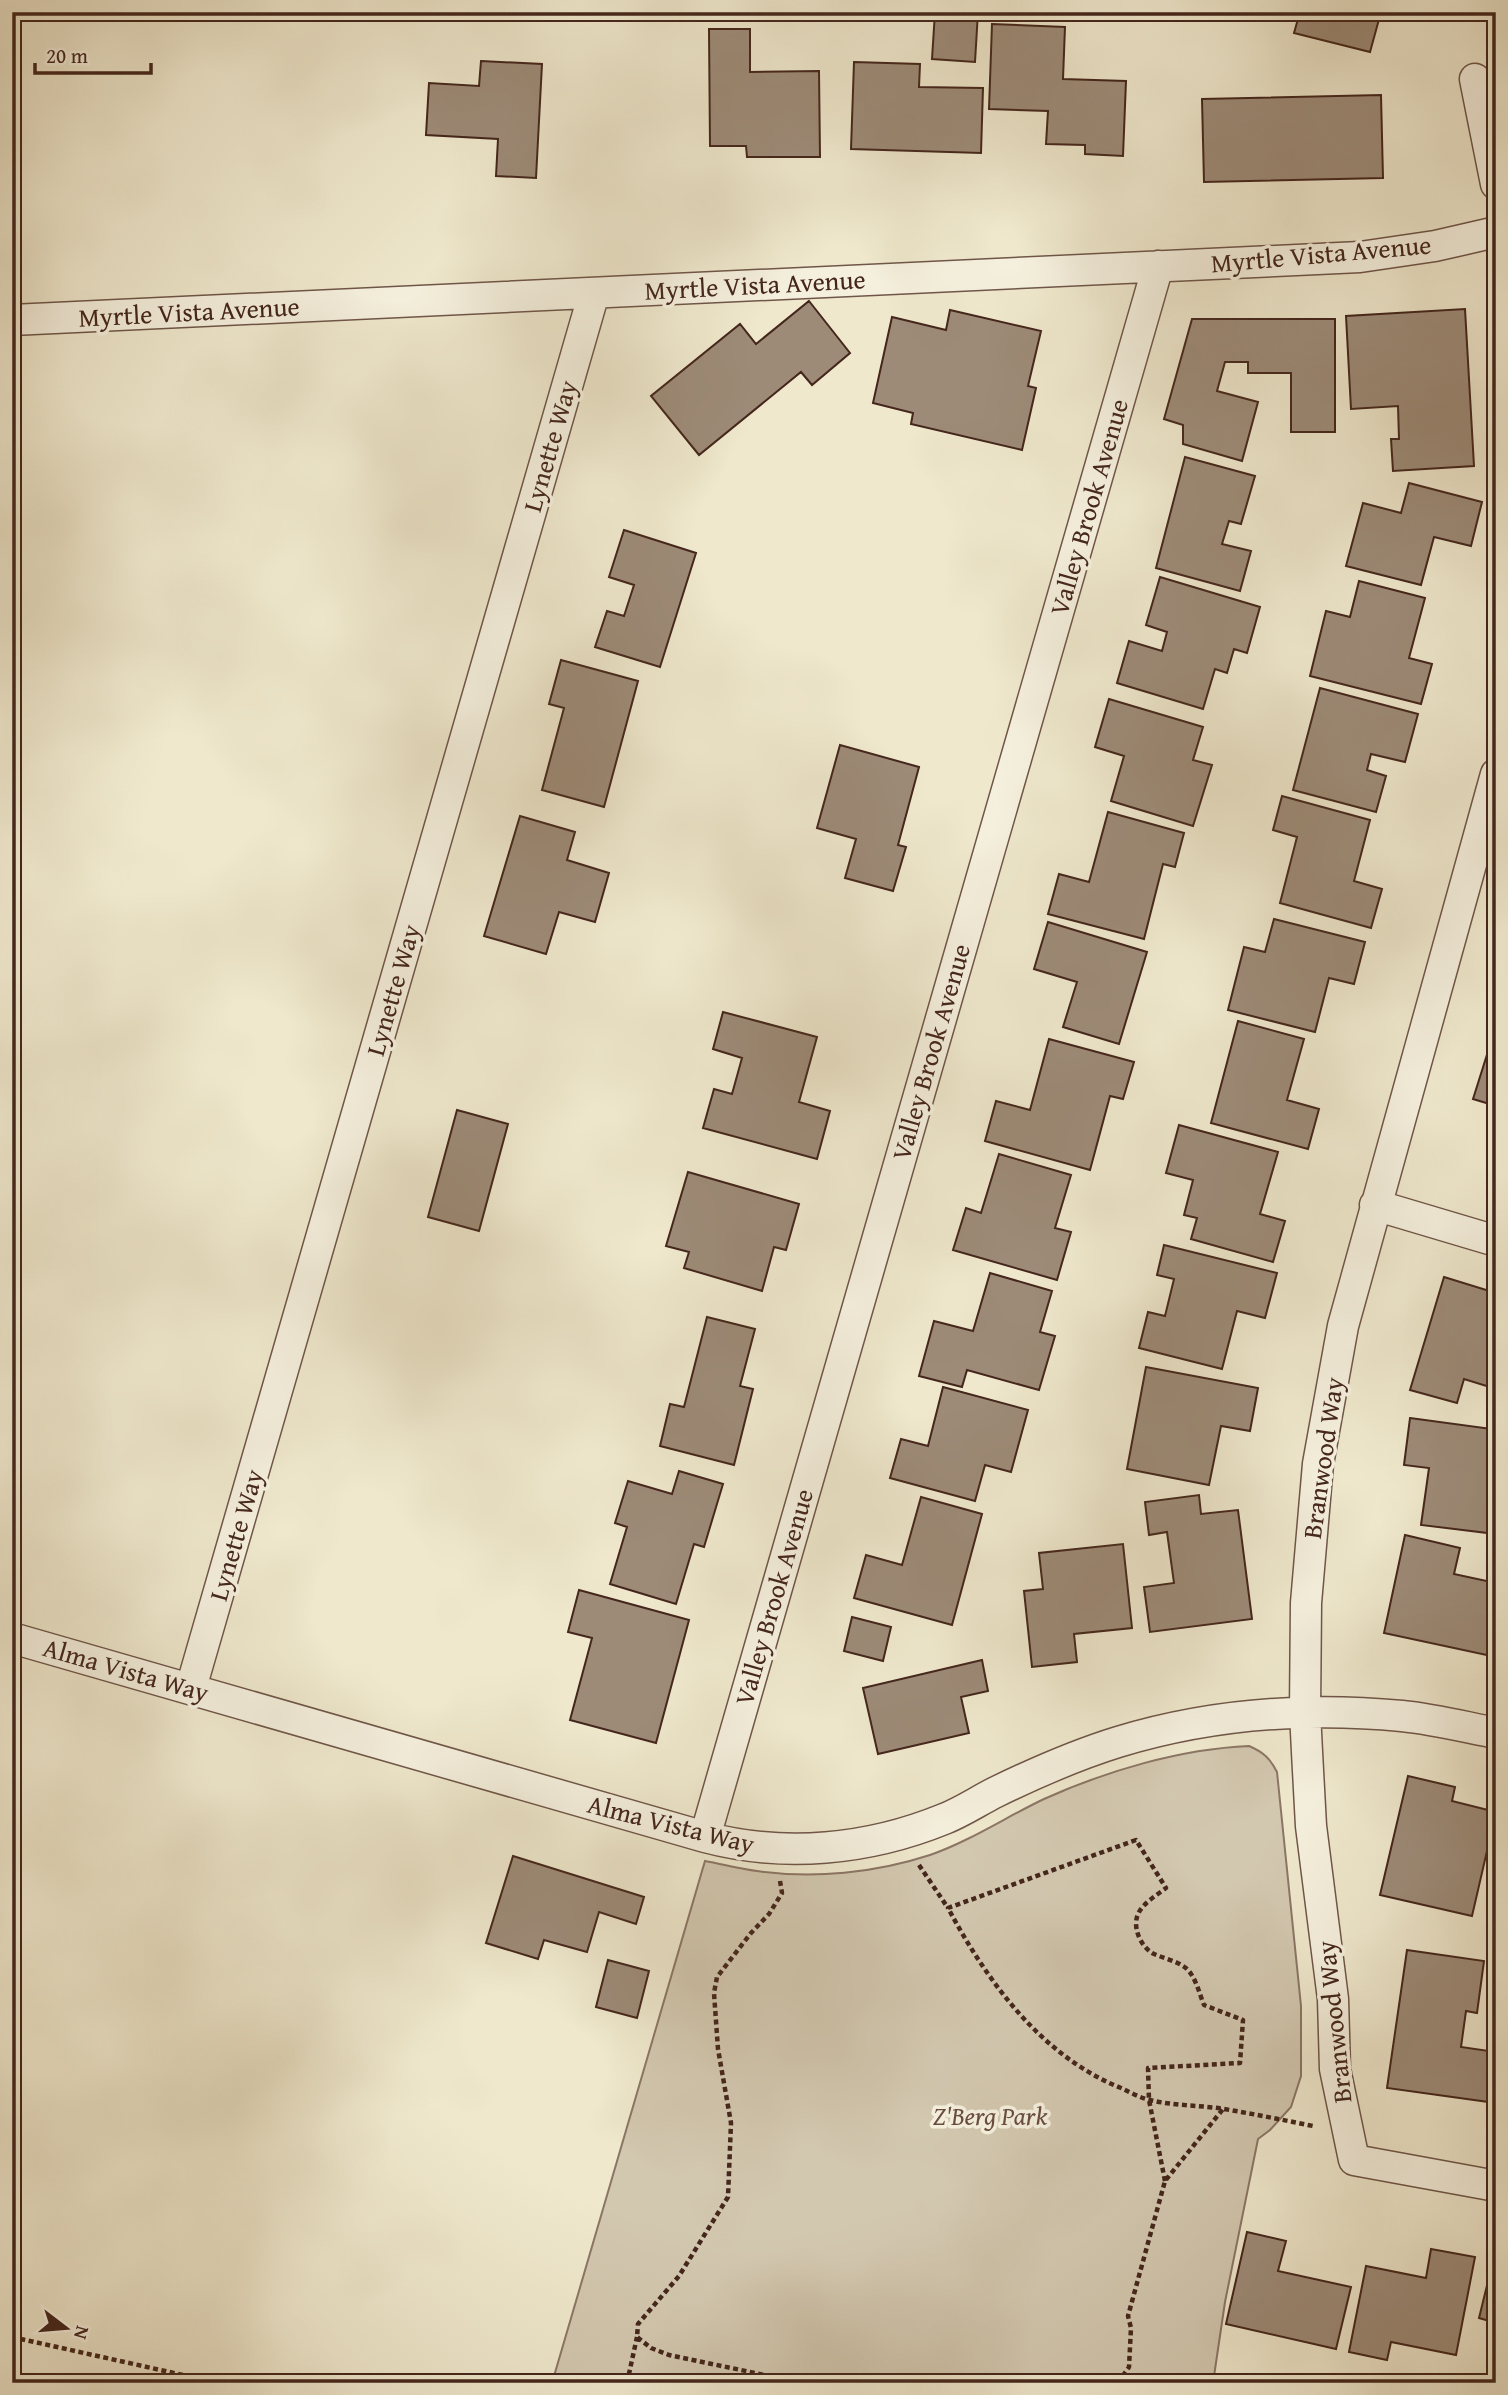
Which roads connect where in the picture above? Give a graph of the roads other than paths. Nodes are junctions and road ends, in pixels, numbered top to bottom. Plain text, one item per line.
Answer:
1 (1475, 79) dead end
2 (1496, 184) edge
3 (1496, 232) edge
4 (1158, 266) junction
5 (594, 293) junction
6 (12, 320) edge
7 (1496, 774) edge
8 (1375, 1205) junction
9 (1496, 1241) edge
10 (12, 1638) edge
11 (191, 1688) junction
12 (1305, 1712) junction
13 (1496, 1733) edge
14 (705, 1838) junction
15 (1496, 2186) edge

1 - 2 street
3 - 4 street, Myrtle Vista Avenue
4 - 5 street, Myrtle Vista Avenue
4 - 14 street, Valley Brook Avenue
5 - 6 street, Myrtle Vista Avenue
5 - 11 street, Lynette Way
7 - 8 street, Branwood Way
8 - 9 street
8 - 12 street, Branwood Way
10 - 11 street, Alma Vista Way
11 - 14 street, Alma Vista Way
12 - 13 street, Alma Vista Way
12 - 14 street, Alma Vista Way
12 - 15 street, Branwood Way

